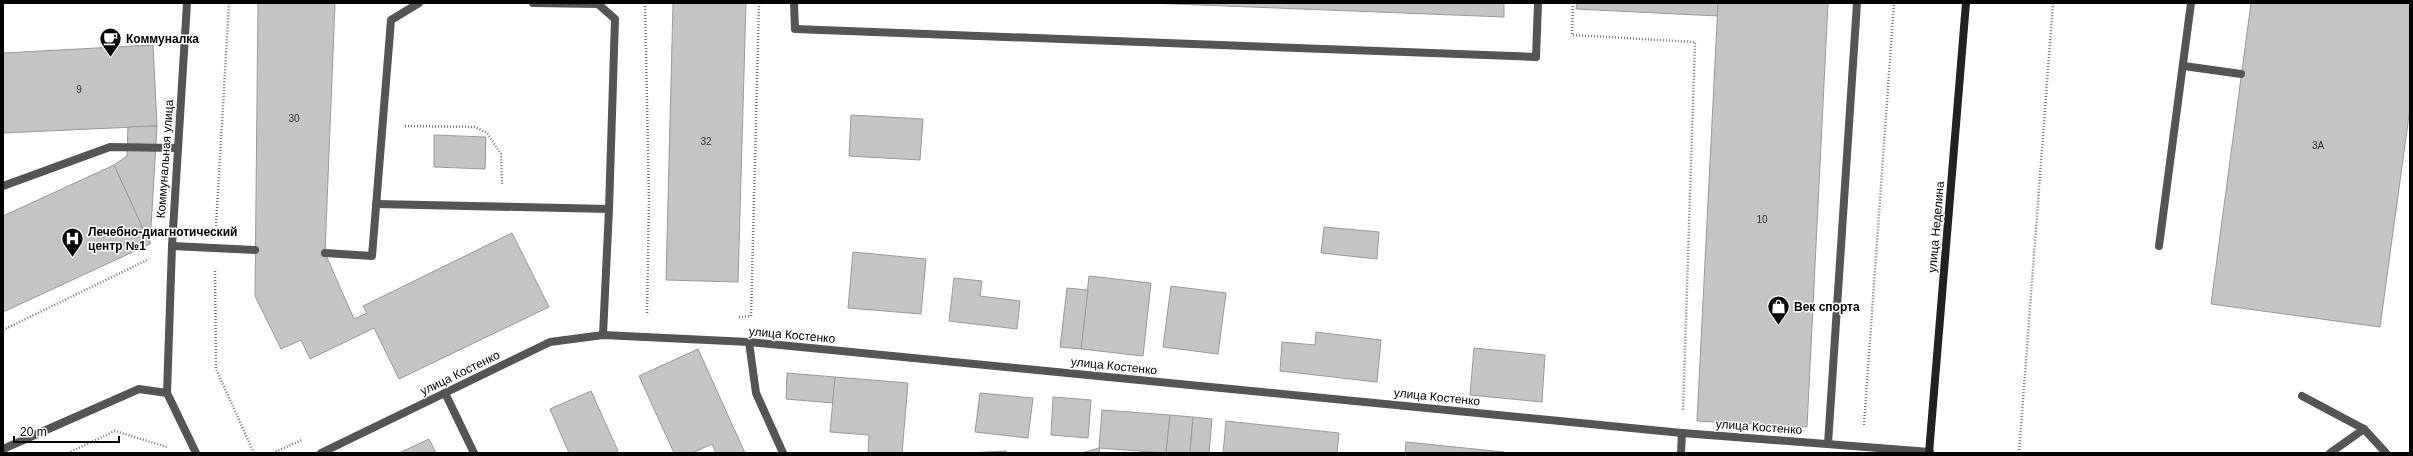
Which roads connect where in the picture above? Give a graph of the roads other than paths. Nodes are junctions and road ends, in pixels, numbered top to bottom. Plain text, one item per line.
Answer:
1 (187, 3) edge
2 (419, 3) edge
3 (533, 3) edge
4 (794, 3) edge
5 (1538, 3) edge
6 (1857, 3) edge
7 (1966, 3) edge
8 (2191, 3) edge
9 (2184, 66) junction
10 (2242, 74) dead end
11 (178, 148) junction
12 (3, 186) edge
13 (376, 204) junction
14 (609, 209) junction
15 (172, 246) junction
16 (2159, 246) dead end
17 (255, 250) dead end
18 (325, 253) dead end
19 (603, 334) junction
20 (749, 342) junction
21 (446, 393) junction
22 (167, 394) junction
23 (2302, 396) dead end
24 (2364, 429) junction
25 (1682, 433) junction
26 (1828, 444) junction
27 (3, 449) edge
28 (196, 453) edge
29 (321, 453) edge
30 (474, 453) edge
31 (783, 453) edge
32 (1681, 453) edge
33 (1929, 453) edge
34 (2330, 453) edge
35 (2386, 453) edge

1 - 11 street, Коммунальная улица
2 - 13 street
3 - 14 street
4 - 5 street
6 - 26 street
7 - 33 main road, улица Неделина
8 - 9 street
9 - 10 street
9 - 16 street
11 - 12 street
11 - 15 street, Коммунальная улица
13 - 14 street
13 - 18 street
14 - 19 street
15 - 17 street
15 - 22 street, Коммунальная улица
19 - 20 street, улица Костенко
19 - 21 street, улица Костенко
20 - 25 street, улица Костенко
20 - 31 street
21 - 29 street, улица Костенко
21 - 30 street
22 - 27 street
22 - 28 street, Коммунальная улица
23 - 24 street
24 - 34 street
24 - 35 street
25 - 26 street, улица Костенко
25 - 32 street
26 - 33 street, улица Костенко

